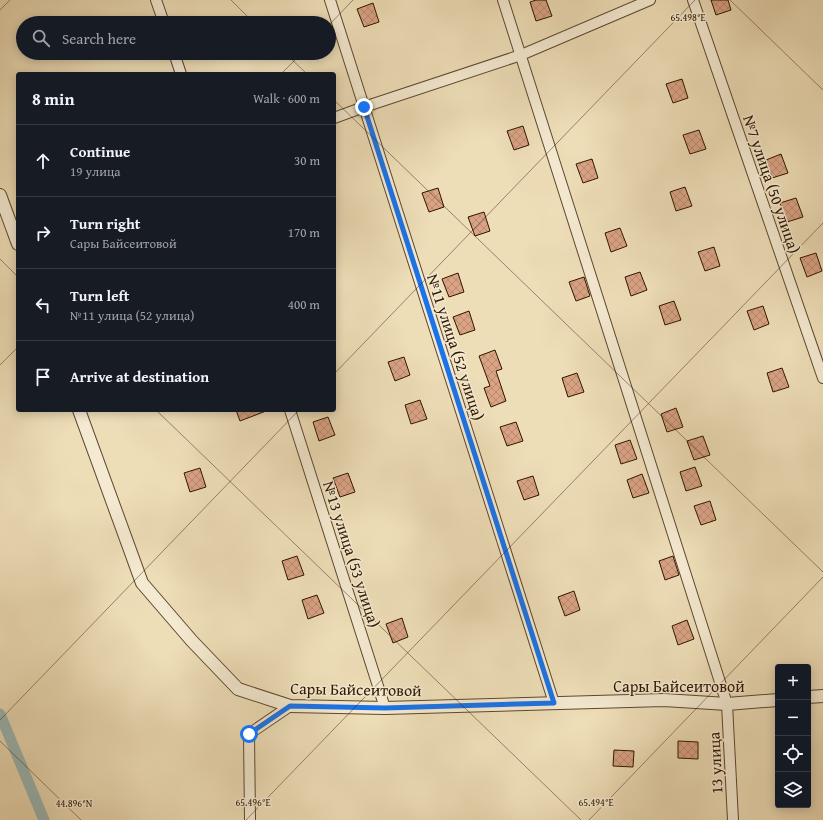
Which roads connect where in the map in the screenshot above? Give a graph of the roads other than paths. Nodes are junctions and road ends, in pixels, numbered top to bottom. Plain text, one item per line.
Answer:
1 (156, 0) edge
2 (330, 0) edge
3 (503, 0) edge
4 (650, 0) edge
5 (693, 0) edge
6 (162, 16) edge
7 (335, 16) edge
8 (336, 19) edge
9 (521, 55) junction
10 (176, 60) edge
11 (180, 72) edge
12 (364, 107) junction
13 (336, 117) edge
14 (0, 195) edge
15 (15, 229) edge
16 (823, 378) edge
17 (80, 412) edge
18 (291, 412) edge
19 (823, 696) edge
20 (811, 697) edge
21 (775, 700) edge
22 (554, 703) junction
23 (727, 704) junction
24 (290, 706) junction
25 (385, 708) junction
26 (250, 820) edge
27 (733, 820) edge

1 - 6 street
2 - 7 street, №11 улица (52 улица)
3 - 9 street, 13 улица
4 - 9 street
5 - 16 street, №7 улица (50 улица)
8 - 12 street, №11 улица (52 улица)
9 - 12 street
9 - 23 street, 13 улица
10 - 11 street
12 - 13 street
12 - 22 street, №11 улица (52 улица)
14 - 15 street
17 - 24 street, Сары Байсеитовой
18 - 25 street, №13 улица (53 улица)
19 - 20 street
21 - 23 street, Сары Байсеитовой
22 - 23 street, Сары Байсеитовой
22 - 25 street, Сары Байсеитовой
23 - 27 street, 13 улица
24 - 25 street, Сары Байсеитовой
24 - 26 street

